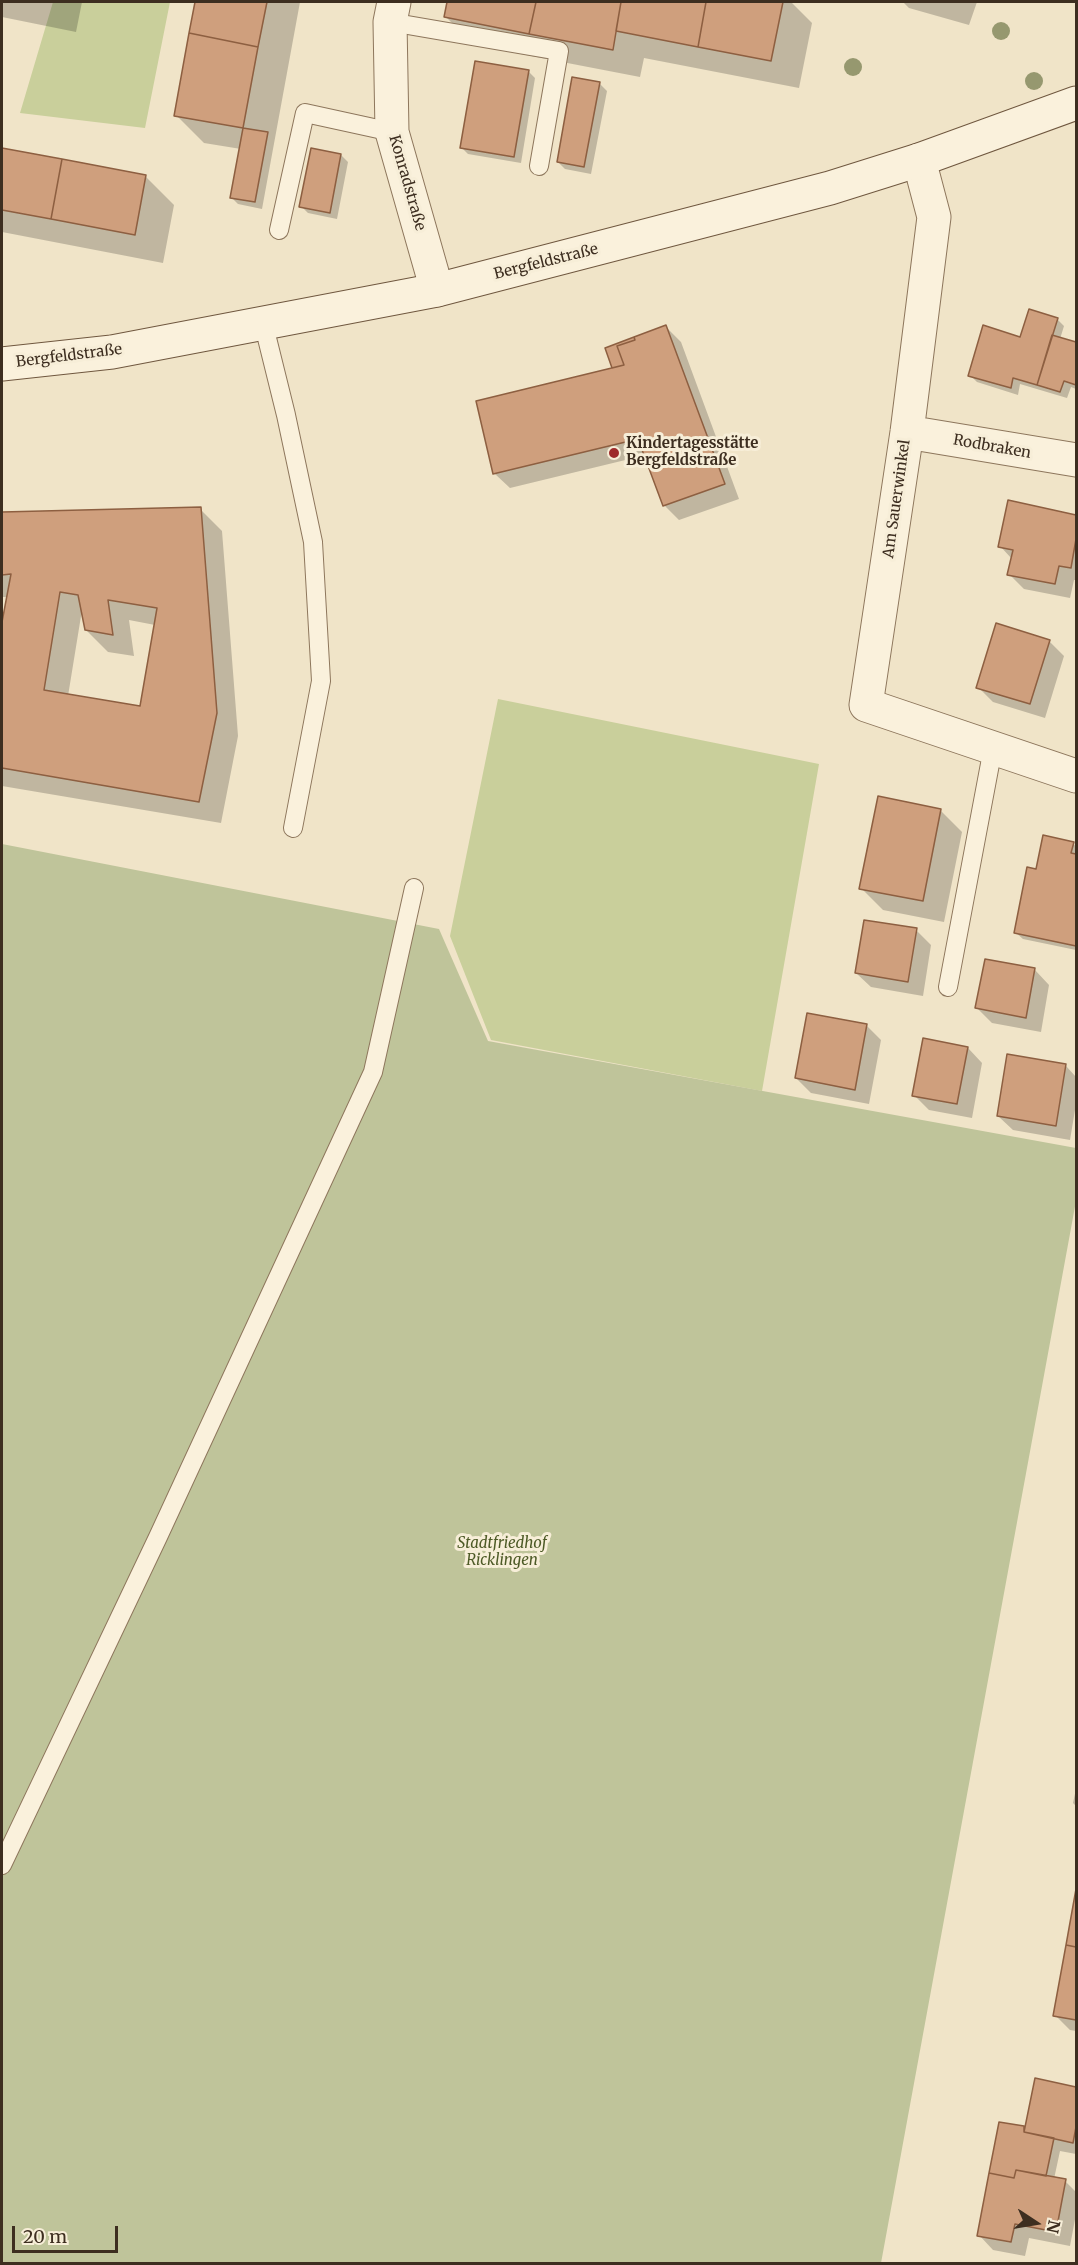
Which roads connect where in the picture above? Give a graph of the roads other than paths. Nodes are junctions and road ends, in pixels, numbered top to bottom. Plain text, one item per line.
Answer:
1 (392, 12) edge
2 (1077, 104) edge
3 (392, 132) junction
4 (919, 160) junction
5 (539, 166) dead end
6 (279, 230) dead end
7 (437, 290) junction
8 (263, 322) junction
9 (2, 364) edge
10 (907, 432) junction
11 (1077, 460) edge
12 (993, 748) junction
13 (1077, 776) edge
14 (293, 828) dead end
15 (414, 888) dead end
16 (948, 987) dead end
17 (2, 1865) edge

1 - 3 street, Konradstraße
1 - 5 lane
2 - 4 street, Bergfeldstraße
3 - 6 lane
3 - 7 street, Konradstraße
4 - 7 street, Bergfeldstraße
4 - 10 street, Am Sauerwinkel
7 - 8 street, Bergfeldstraße
8 - 9 street, Bergfeldstraße
8 - 14 lane
10 - 11 street, Rodbraken
10 - 12 street, Am Sauerwinkel
12 - 13 street, Am Sauerwinkel
12 - 16 lane
15 - 17 lane

